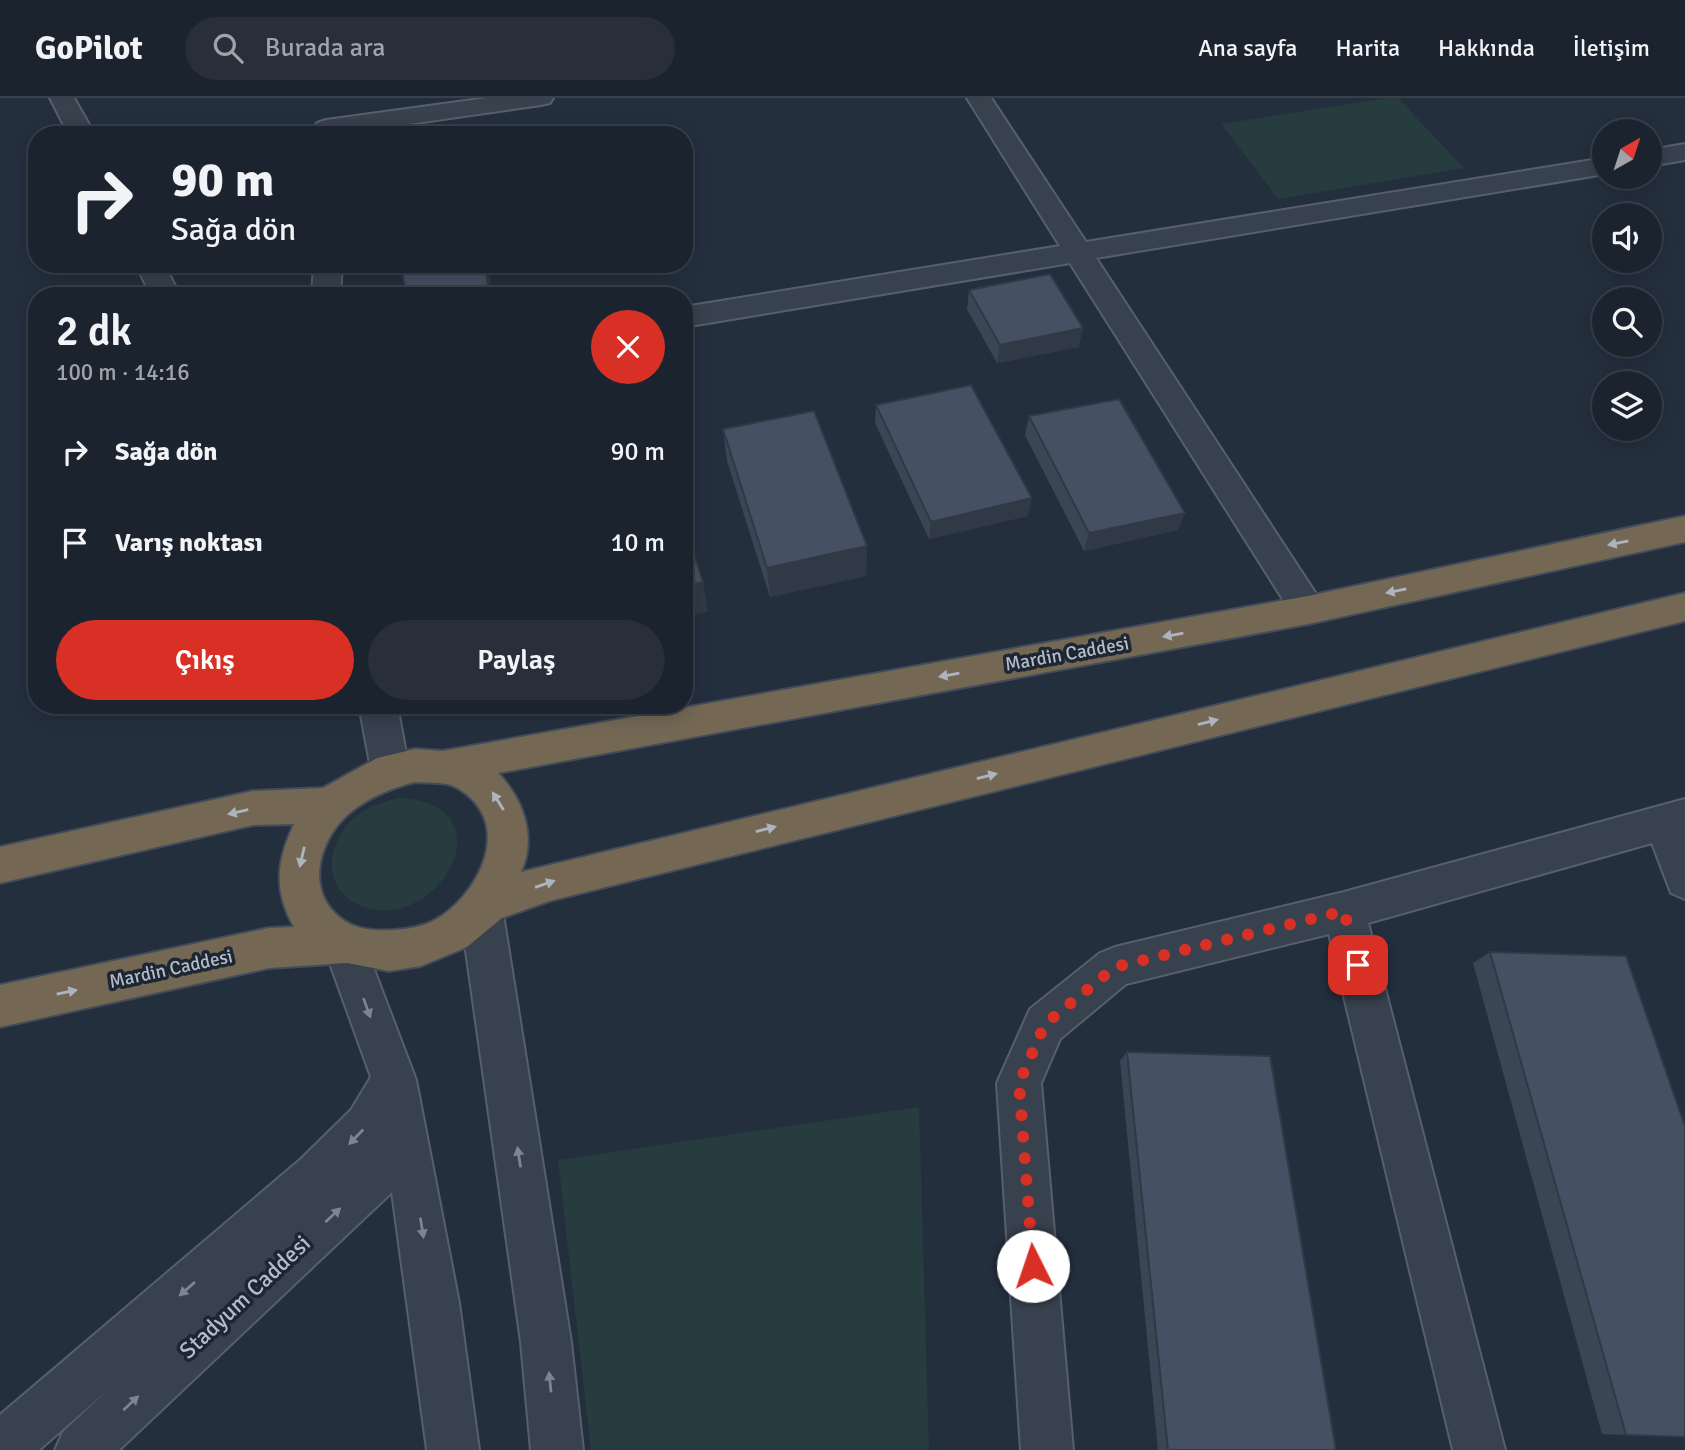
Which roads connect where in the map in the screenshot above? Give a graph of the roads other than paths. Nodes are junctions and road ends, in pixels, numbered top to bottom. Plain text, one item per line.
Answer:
1 (62, 98) edge
2 (541, 98) edge
3 (979, 98) edge
4 (325, 124) edge
5 (77, 126) edge
6 (1685, 152) edge
7 (1662, 156) edge
8 (1592, 168) edge
9 (1077, 252) junction
10 (693, 316) edge
11 (1685, 529) edge
12 (1685, 607) edge
13 (1307, 610) junction
14 (380, 714) edge
15 (446, 766) junction
16 (390, 769) junction
17 (330, 805) junction
18 (1675, 819) edge
19 (0, 865) edge
20 (1685, 880) edge
21 (481, 908) junction
22 (1344, 911) junction
23 (344, 944) junction
24 (0, 1006) edge
25 (394, 1080) junction
26 (408, 1145) junction
27 (0, 1449) edge
28 (81, 1450) edge
29 (453, 1450) edge
30 (557, 1450) edge
31 (1046, 1450) edge
32 (1479, 1450) edge

1 - 5 street
2 - 4 street
3 - 9 street
6 - 7 street
8 - 9 street
9 - 10 street
9 - 13 street
11 -> 13 highway, Mardin Caddesi
21 -> 12 highway, Mardin Caddesi
13 -> 15 highway, Mardin Caddesi
14 - 16 street
15 - 16 highway, Mardin Caddesi
21 -> 15 highway, Mardin Caddesi
16 - 17 highway, Mardin Caddesi
17 -> 19 highway
17 -> 23 highway, Mardin Caddesi
18 - 20 street
18 - 22 street
21 - 23 highway, Mardin Caddesi
30 -> 21 street
22 - 31 street
22 - 32 street
24 -> 23 highway, Mardin Caddesi
23 -> 25 street
25 - 26 street
25 -> 27 street
28 -> 26 street, Stadyum Caddesi
26 -> 29 street

